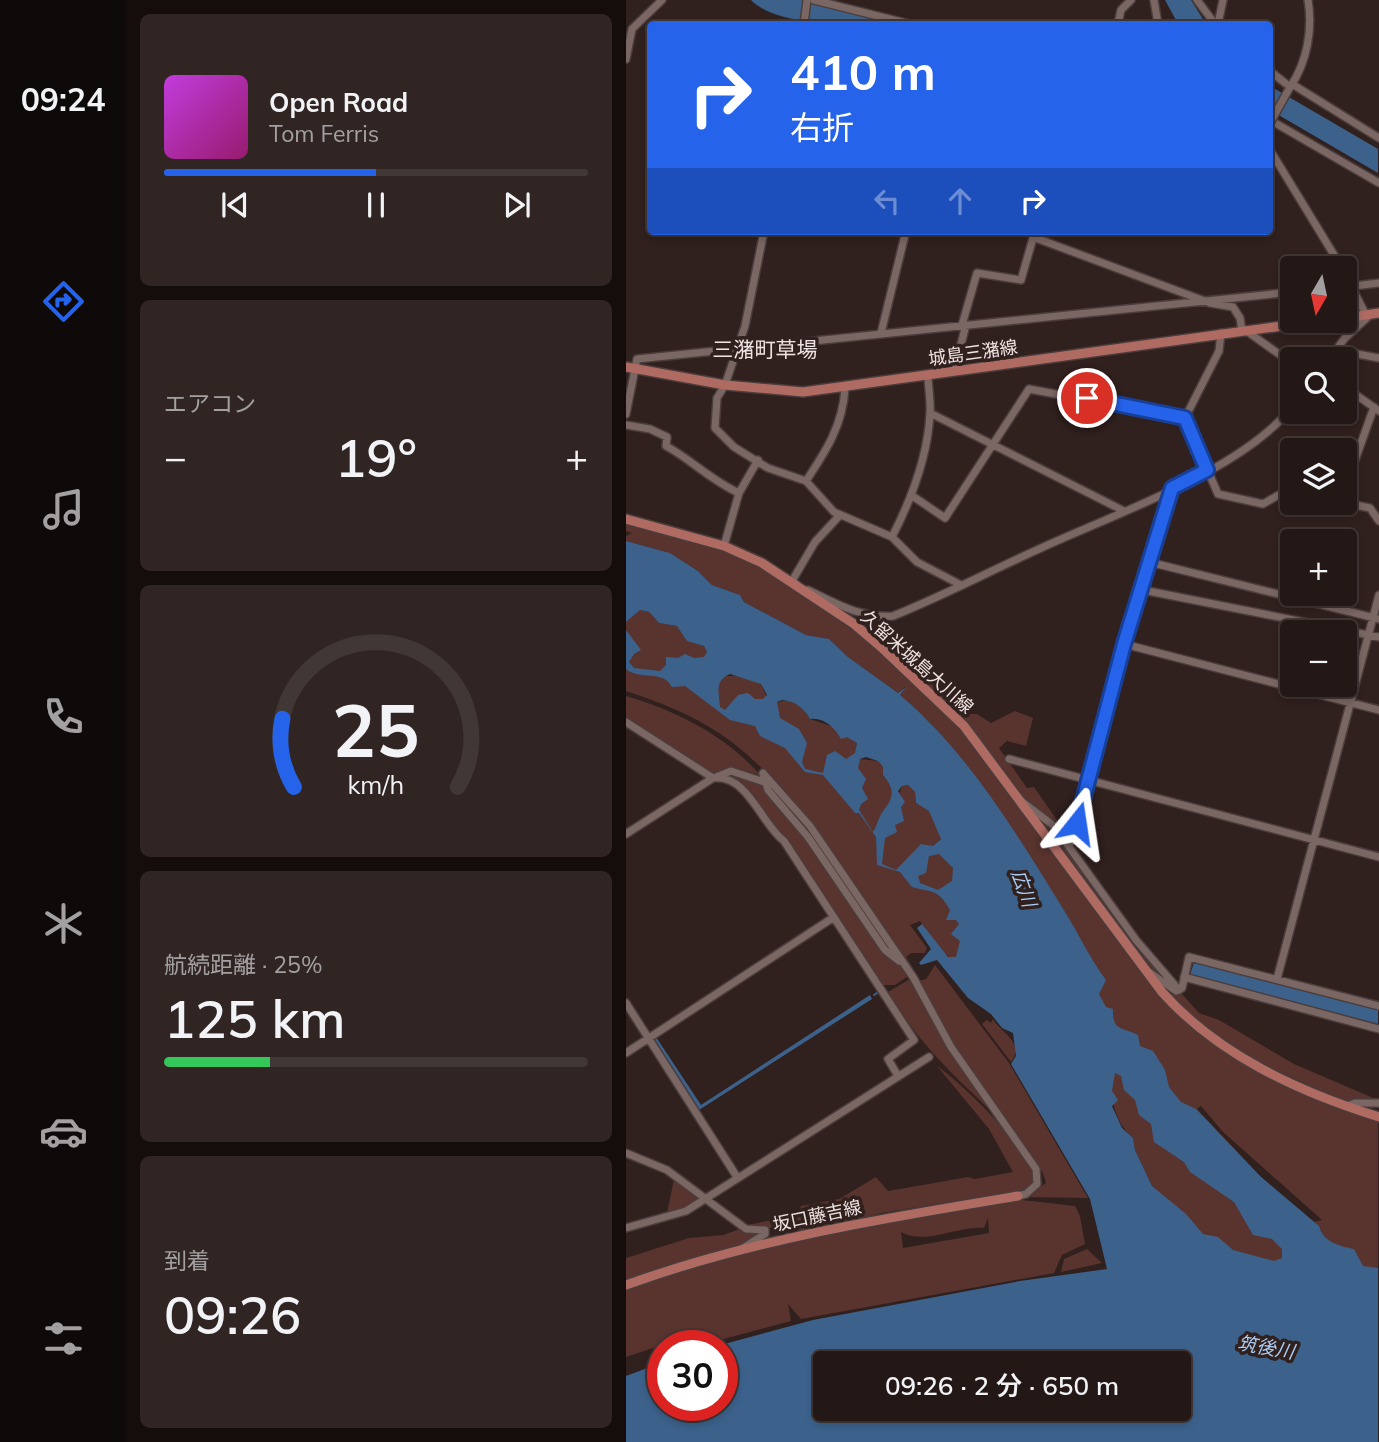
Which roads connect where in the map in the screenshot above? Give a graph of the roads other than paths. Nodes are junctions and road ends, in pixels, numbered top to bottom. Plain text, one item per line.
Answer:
1 (662, 0) edge
2 (807, 0) edge
3 (814, 0) edge
4 (1131, 0) edge
5 (1154, 0) edge
6 (1197, 0) edge
7 (1223, 0) edge
8 (1308, 0) edge
9 (804, 21) edge
10 (898, 21) edge
11 (1119, 21) edge
12 (1157, 21) edge
13 (1214, 21) edge
14 (1217, 21) edge
15 (626, 59) edge
16 (1273, 73) edge
17 (1290, 87) junction
18 (1273, 119) edge
19 (1273, 124) edge
20 (1378, 138) edge
21 (1273, 155) edge
22 (1378, 183) edge
23 (763, 235) edge
24 (905, 235) edge
25 (1034, 235) edge
26 (1037, 235) edge
27 (1335, 256) edge
28 (1378, 283) edge
29 (1358, 285) edge
30 (1280, 293) edge
31 (1358, 297) edge
32 (1204, 300) junction
33 (1372, 314) edge
34 (964, 325) junction
35 (1280, 326) edge
36 (1243, 331) junction
37 (881, 333) junction
38 (1221, 333) junction
39 (1339, 347) edge
40 (738, 348) junction
41 (1357, 354) edge
42 (1280, 355) edge
43 (1378, 358) edge
44 (630, 367) edge
45 (954, 371) junction
46 (928, 375) junction
47 (725, 385) junction
48 (845, 388) junction
49 (1357, 396) edge
50 (1376, 409) edge
51 (930, 413) junction
52 (626, 414) edge
53 (1185, 418) junction
54 (1280, 419) edge
55 (626, 425) edge
56 (992, 445) junction
57 (1357, 458) edge
58 (758, 460) junction
59 (1207, 470) junction
60 (806, 481) junction
61 (1172, 488) junction
62 (739, 494) junction
63 (911, 495) junction
64 (1280, 495) edge
65 (1357, 505) edge
66 (1124, 511) junction
67 (840, 515) junction
68 (626, 519) edge
69 (1378, 521) edge
70 (892, 537) junction
71 (724, 546) junction
72 (1149, 562) junction
73 (792, 581) junction
74 (961, 585) junction
75 (1143, 590) junction
76 (1378, 595) edge
77 (1374, 618) edge
78 (1369, 633) junction
79 (1378, 637) edge
80 (1124, 644) junction
81 (1350, 702) junction
82 (1378, 710) edge
83 (628, 724) edge
84 (1009, 760) dead end
85 (714, 778) junction
86 (1088, 780) junction
87 (1020, 800) junction
88 (626, 834) edge
89 (1314, 840) junction
90 (1069, 847) junction
91 (1378, 857) edge
92 (834, 917) junction
93 (1146, 970) junction
94 (1184, 977) junction
95 (1277, 979) junction
96 (1179, 990) junction
97 (626, 1003) edge
98 (1378, 1006) edge
99 (1378, 1029) edge
100 (649, 1039) junction
101 (626, 1053) edge
102 (929, 1057) dead end
103 (898, 1076) junction
104 (1378, 1102) edge
105 (1347, 1106) junction
106 (1378, 1117) edge
107 (626, 1153) edge
108 (737, 1177) junction
109 (1019, 1196) joint
110 (704, 1198) junction
111 (626, 1228) edge
112 (740, 1250) junction
113 (626, 1285) edge

1 - 15 street
2 - 9 street
3 - 10 street
4 - 11 street
5 - 12 street
6 - 13 street
7 - 14 street
8 - 17 street
16 - 17 street
17 - 18 street, bridge
17 - 20 street
19 - 22 street
21 - 27 street
23 - 40 street
24 - 37 street
25 - 34 street
26 - 32 street
28 - 29 street
30 - 32 street
31 - 33 street
32 - 34 street
32 - 36 street
33 - 39 street
34 - 37 street
34 - 45 street
35 - 36 main road, 城島三潴線
36 - 38 main road, 城島三潴線
36 - 42 street
37 - 40 street
38 - 45 main road, 城島三潴線
38 - 53 street
40 - 44 street
40 - 47 street
41 - 43 street
44 - 47 main road, 城島三潴線
44 - 52 street
45 - 46 main road, 城島三潴線
46 - 48 main road, 城島三潴線
46 - 51 street
47 - 48 main road, 城島三潴線
47 - 58 street
48 - 60 street
49 - 50 street
50 - 57 street
51 - 56 street
51 - 63 street
53 - 56 street
53 - 59 street
54 - 59 street
55 - 62 street
56 - 63 street
56 - 66 street
58 - 60 street
58 - 62 street
59 - 61 street
59 - 64 street
60 - 67 street
61 - 66 street
61 - 72 street
62 - 71 street
63 - 70 street
65 - 69 street
66 - 74 street
67 - 70 street
67 - 73 street
68 - 71 main road, 久留米城島大川線
70 - 74 street
71 - 73 main road, 久留米城島大川線
72 - 75 street
72 - 77 street
73 - 74 street
73 - 87 main road, 久留米城島大川線
75 - 78 street
75 - 80 street
76 - 77 street
77 - 78 street
78 - 79 street
78 - 81 street
80 - 81 street
80 - 86 street
81 - 82 street
81 - 89 street
83 - 85 street
84 - 86 street
85 - 88 street
85 - 92 street
85 - 109 street
86 - 89 street
86 - 90 street
87 - 90 street
87 - 93 main road, 久留米城島大川線
89 - 91 street
89 - 95 street
90 - 96 street
92 - 100 street
92 - 103 street
93 - 96 street
93 - 105 main road, 久留米城島大川線
94 - 95 street
94 - 96 street
94 - 99 street
95 - 98 street
97 - 100 street
100 - 101 street
100 - 108 street
102 - 103 street
103 - 108 street
104 - 105 street
105 - 106 main road, 久留米城島大川線
107 - 110 street
108 - 110 street
109 - 112 main road, 坂口藤吉線
110 - 111 street
110 - 112 street
112 - 113 main road, 坂口藤吉線

